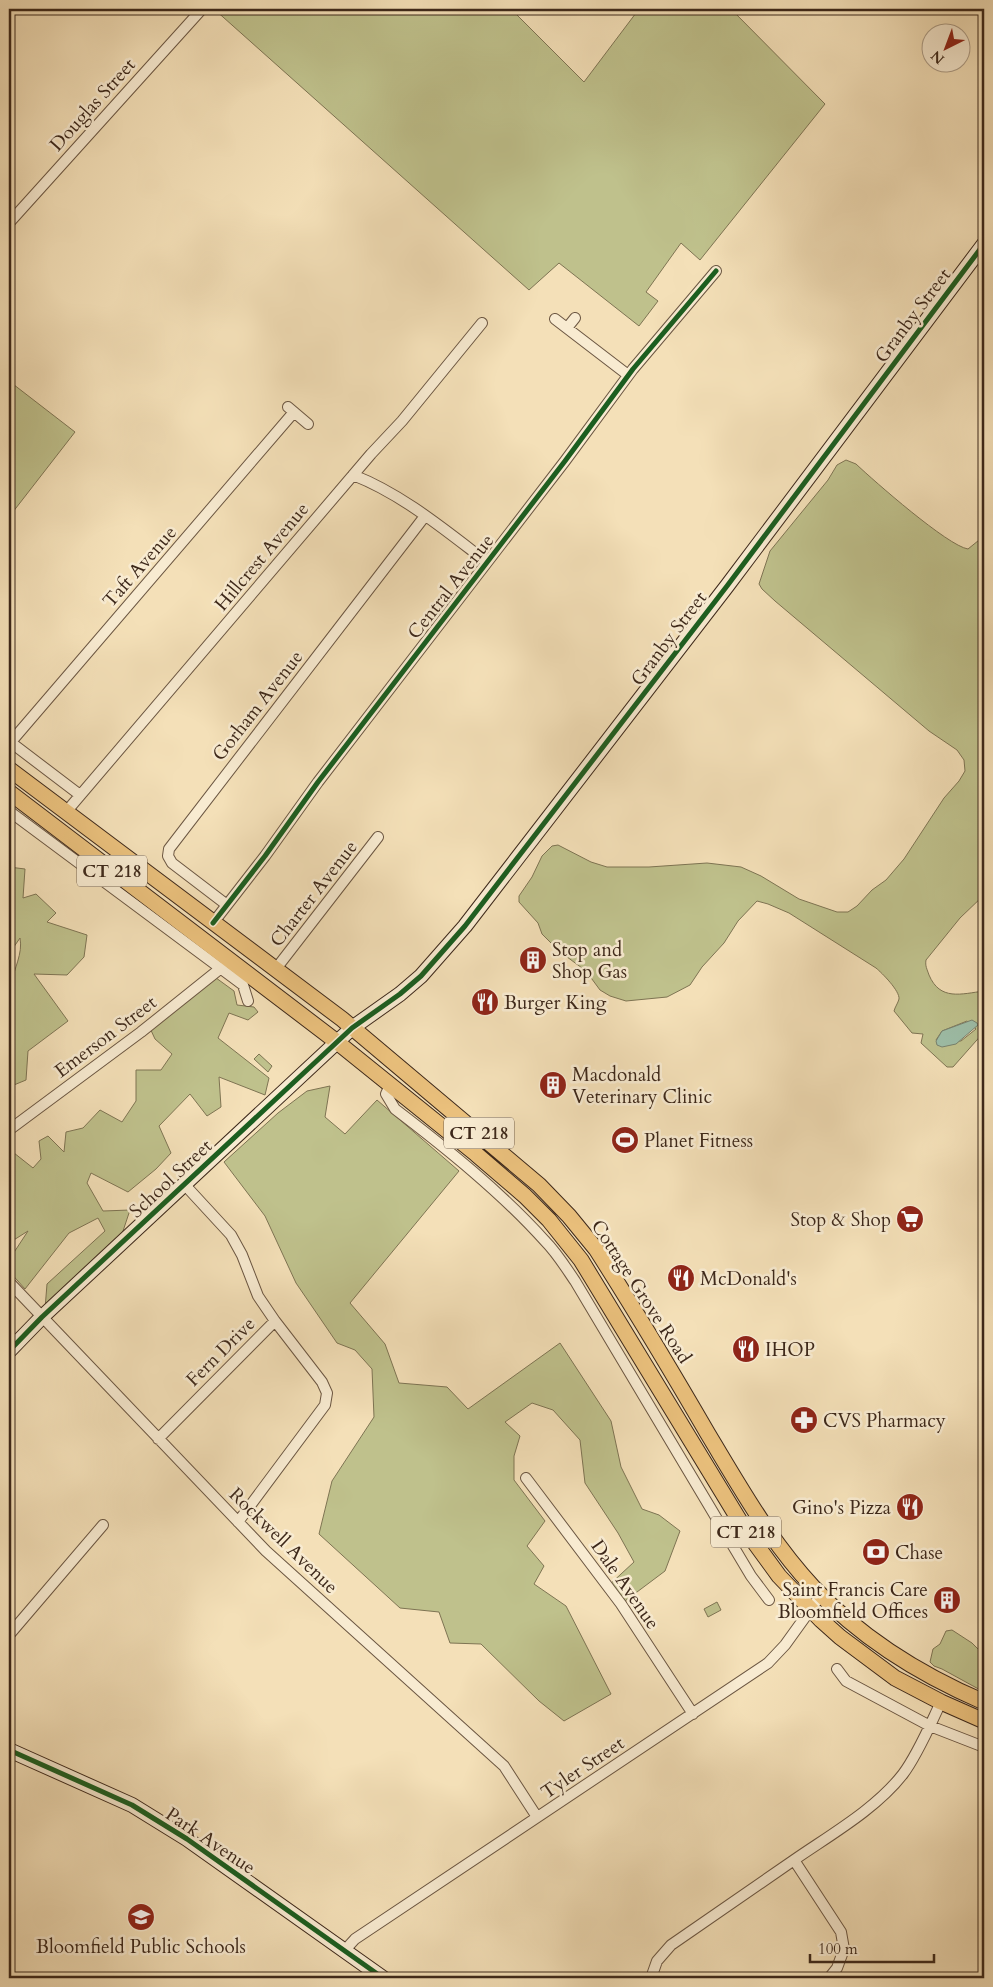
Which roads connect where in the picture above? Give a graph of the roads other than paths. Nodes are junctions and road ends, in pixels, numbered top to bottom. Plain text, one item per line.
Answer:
1 (202, 9) edge
2 (9, 223) edge
3 (984, 244) edge
4 (716, 272) dead end
5 (575, 318) dead end
6 (555, 319) dead end
7 (482, 323) dead end
8 (567, 328) junction
9 (628, 375) junction
10 (308, 424) dead end
11 (353, 475) junction
12 (425, 516) junction
13 (488, 562) junction
14 (10, 742) edge
15 (9, 770) edge
16 (9, 792) edge
17 (80, 795) junction
18 (9, 812) edge
19 (66, 812) junction
20 (378, 837) dead end
21 (227, 905) junction
22 (213, 923) junction
23 (221, 968) junction
24 (275, 970) junction
25 (248, 1001) dead end
26 (352, 1028) junction
27 (337, 1042) junction
28 (390, 1085) junction
29 (9, 1130) edge
30 (476, 1154) junction
31 (466, 1167) junction
32 (184, 1184) junction
33 (596, 1250) junction
34 (582, 1260) junction
35 (9, 1282) edge
36 (42, 1317) junction
37 (275, 1322) junction
38 (631, 1340) junction
39 (615, 1348) junction
40 (9, 1350) edge
41 (710, 1436) junction
42 (158, 1439) junction
43 (694, 1444) junction
44 (526, 1478) dead end
45 (238, 1522) junction
46 (103, 1525) dead end
47 (821, 1595) junction
48 (769, 1600) dead end
49 (812, 1610) junction
50 (9, 1634) edge
51 (837, 1670) dead end
52 (941, 1702) junction
53 (984, 1702) edge
54 (693, 1714) junction
55 (984, 1720) edge
56 (930, 1726) junction
57 (984, 1747) edge
58 (9, 1750) edge
59 (537, 1817) junction
60 (794, 1860) junction
61 (345, 1950) junction
62 (383, 1978) edge
63 (651, 1978) edge
64 (829, 1978) edge

1 - 2 street, Douglas Street
3 - 26 main road, Granby Street
4 - 9 street, Central Avenue
5 - 8 street
6 - 8 street
7 - 11 street, Hillcrest Avenue
8 - 9 street
9 - 13 street, Central Avenue
10 - 14 street, Taft Avenue
11 - 12 street
11 - 17 street, Hillcrest Avenue
12 - 13 street
12 - 21 street, Gorham Avenue
13 - 21 street, Central Avenue
14 - 17 street
15 - 19 main road, Cottage Grove Road / CT 218
16 - 27 main road, Cottage Grove Road / CT 218
17 - 19 street, Hillcrest Avenue
18 - 23 street
19 - 22 main road, Cottage Grove Road / CT 218
20 - 24 street, Charter Avenue
21 - 22 street, Central Avenue
22 - 24 main road, Cottage Grove Road / CT 218
23 - 25 street
23 - 29 street, Emerson Street
24 - 26 main road, Cottage Grove Road / CT 218
26 - 27 main road, School Street
26 - 33 main road, Cottage Grove Road / CT 218
27 - 28 main road, Cottage Grove Road / CT 218
27 - 32 main road, School Street
28 - 30 main road, Cottage Grove Road / CT 218
28 - 31 street
30 - 31 street
30 - 34 main road, Cottage Grove Road / CT 218
31 - 39 street
32 - 36 main road, School Street
32 - 37 street, Fern Drive
33 - 34 main road
33 - 41 main road, Cottage Grove Road / CT 218
34 - 38 main road, Cottage Grove Road / CT 218
35 - 36 street, Rockwell Avenue
36 - 40 main road, School Street
36 - 42 street, Rockwell Avenue
37 - 42 street, Fern Drive
37 - 45 street
38 - 39 street, Cottage Grove Road
38 - 43 main road, Cottage Grove Road / CT 218
39 - 48 street
41 - 43 main road
41 - 47 main road, Cottage Grove Road / CT 218
42 - 45 street, Rockwell Avenue
43 - 49 main road, Cottage Grove Road / CT 218
44 - 54 street, Dale Avenue
45 - 59 street, Rockwell Avenue
46 - 50 street
47 - 49 street, Tyler Street
47 - 53 main road, Cottage Grove Road / CT 218
49 - 52 main road, Cottage Grove Road / CT 218
49 - 54 street, Tyler Street
51 - 56 street
52 - 55 main road, Cottage Grove Road / CT 218
52 - 56 street
54 - 59 street, Tyler Street
56 - 57 street
56 - 60 street
58 - 61 main road, Park Avenue
59 - 61 street, Tyler Street
60 - 63 street
60 - 64 street
61 - 62 main road, Park Avenue

